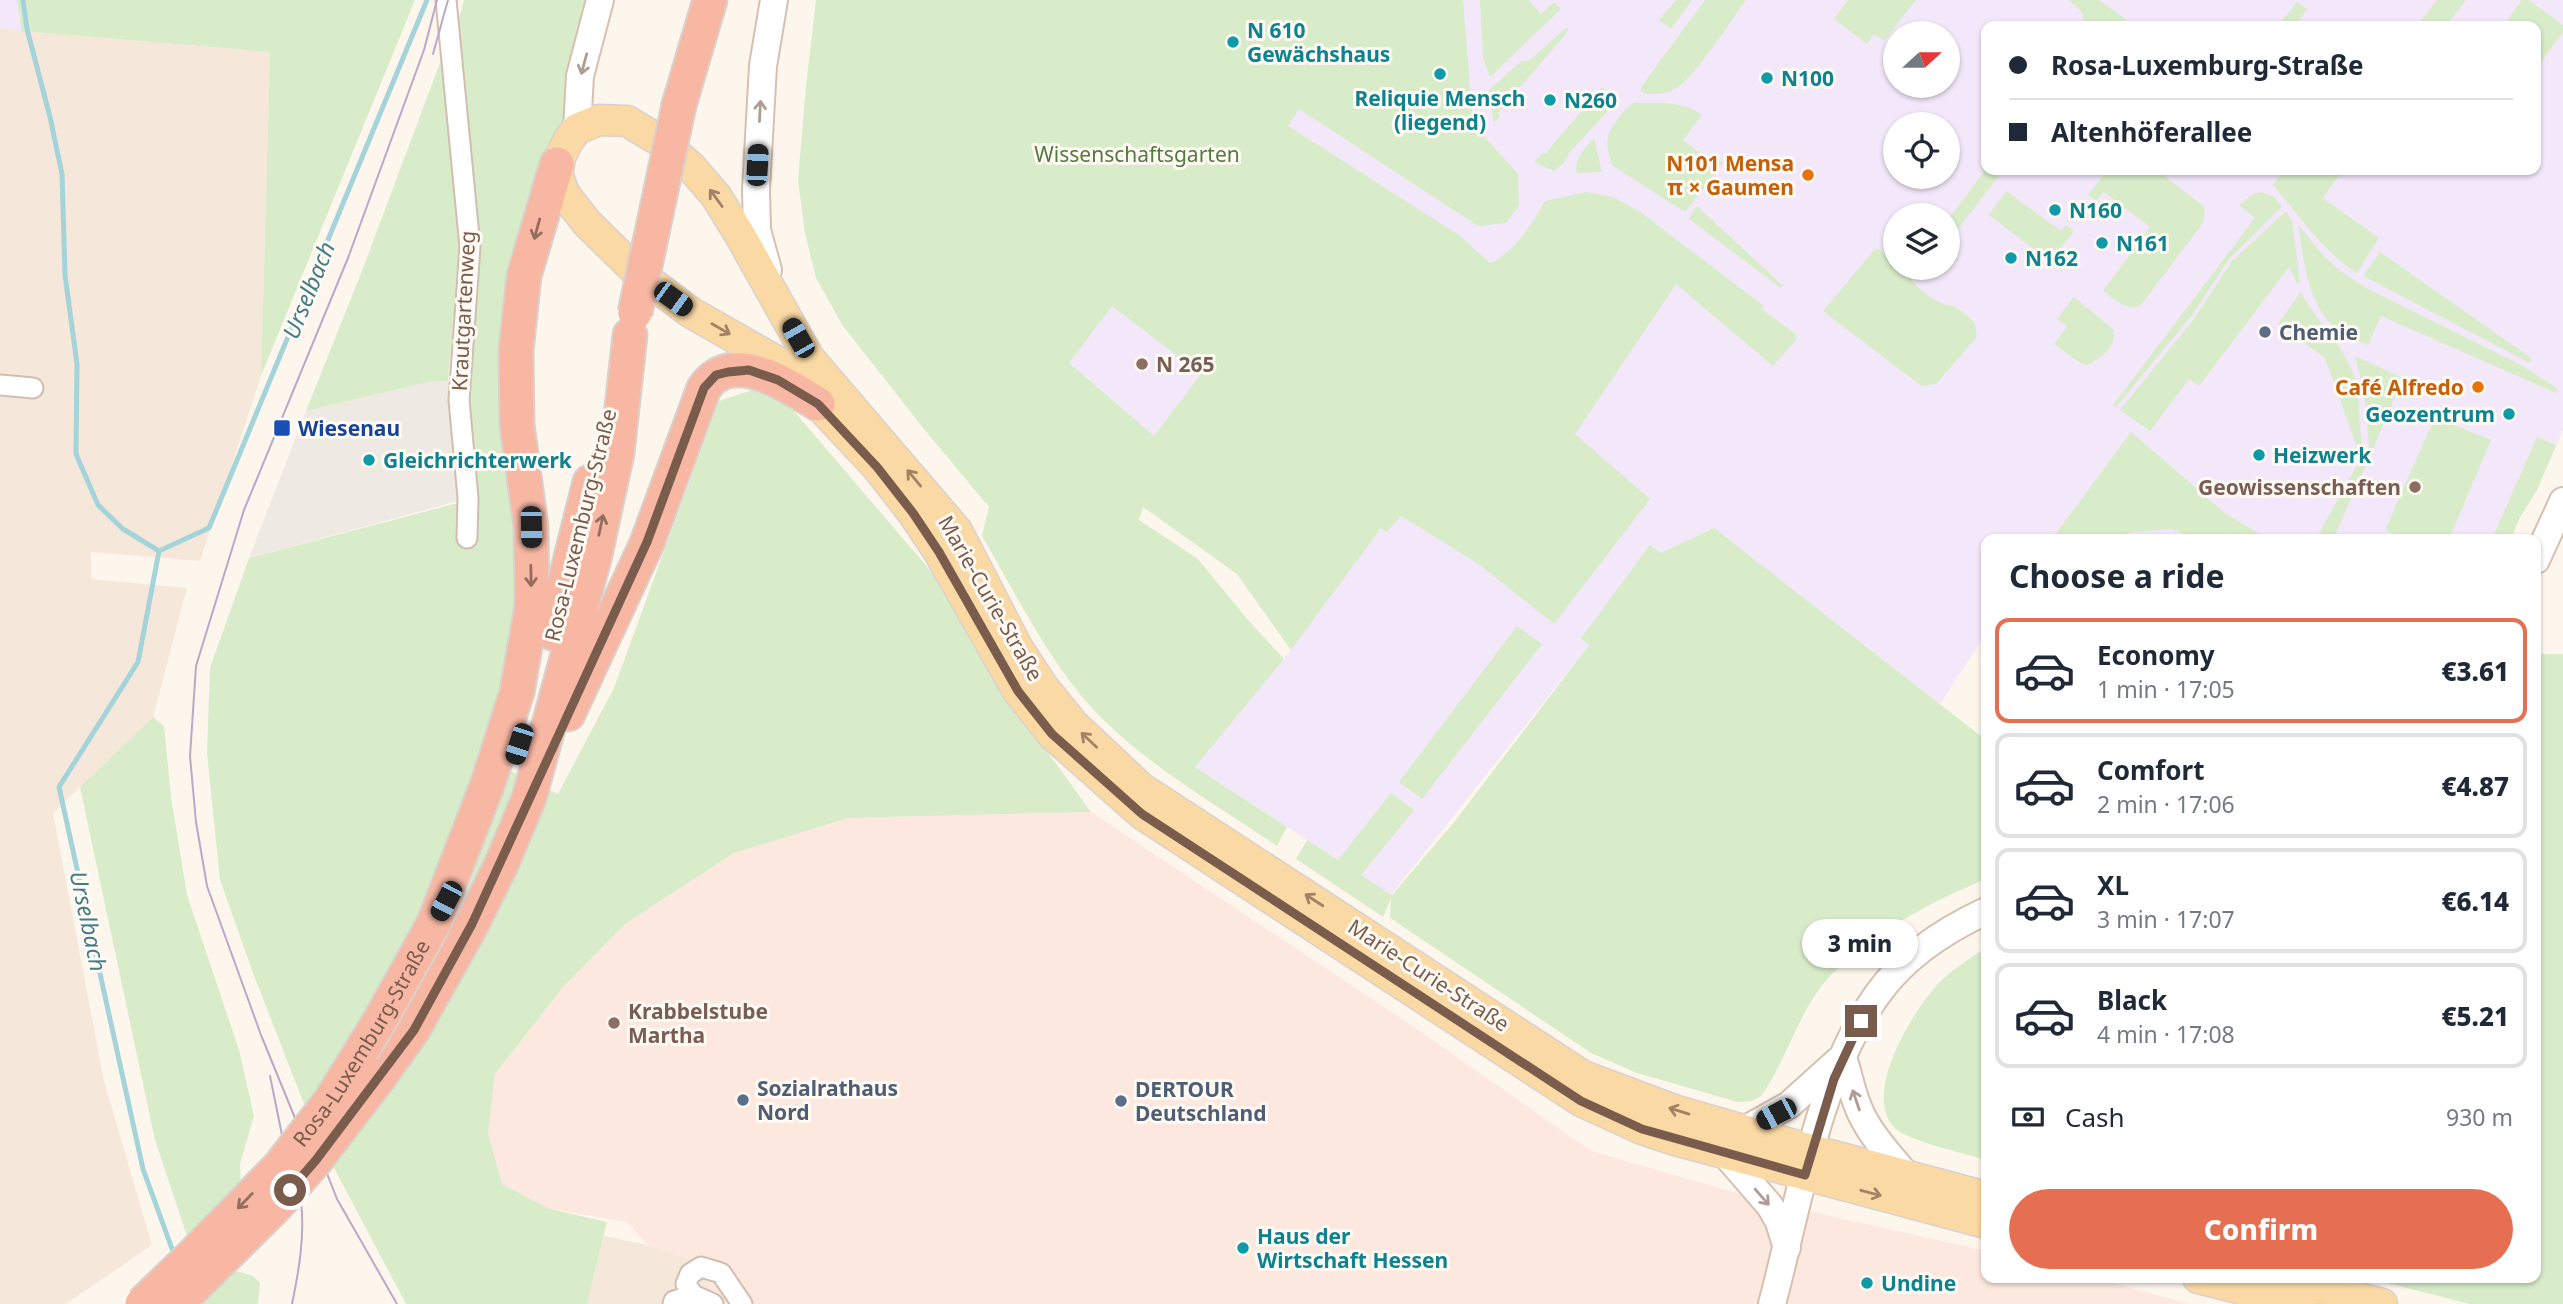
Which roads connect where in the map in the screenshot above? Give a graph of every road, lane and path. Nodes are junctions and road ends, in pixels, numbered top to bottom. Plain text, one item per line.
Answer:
1 (446, 0) edge
2 (600, 0) edge
3 (710, 0) edge
4 (774, 0) edge
5 (578, 129) junction
6 (557, 164) junction
7 (775, 299) junction
8 (0, 385) edge
9 (33, 388) dead end
10 (818, 404) junction
11 (2563, 501) edge
12 (467, 538) dead end
13 (2541, 549) edge
14 (507, 790) junction
15 (1981, 914) edge
16 (1843, 1057) junction
17 (1744, 1130) junction
18 (1725, 1154) junction
19 (1808, 1163) junction
20 (1908, 1176) junction
21 (1981, 1196) edge
22 (1981, 1221) edge
23 (1787, 1248) junction
24 (2218, 1283) edge
25 (2303, 1283) edge
26 (693, 1295) junction
27 (142, 1304) edge
28 (177, 1304) edge
29 (673, 1304) edge
30 (713, 1304) edge
31 (742, 1304) edge
32 (1772, 1304) edge
33 (2302, 1304) edge
34 (2382, 1304) edge

1 - 12 street, Krautgartenweg
2 -> 5 street
3 - 14 highway, Rosa-Luxemburg-Straße, bridge
7 -> 4 street
5 - 6 main road
7 -> 5 main road, Marie-Curie-Straße
6 -> 10 main road, Marie-Curie-Straße
6 -> 14 highway
17 -> 7 main road, Marie-Curie-Straße
8 - 9 street
10 - 14 highway
10 - 18 main road, Marie-Curie-Straße
11 - 13 street
14 -> 27 highway, Rosa-Luxemburg-Straße, bridge
14 - 28 highway, Rosa-Luxemburg-Straße, bridge
15 - 16 street
16 - 17 street
16 - 19 street
20 -> 16 street
17 - 19 main road, Marie-Curie-Straße
18 - 19 main road, Marie-Curie-Straße
18 -> 23 street
19 - 20 main road, Marie-Curie-Straße
19 -> 22 main road, Marie-Curie-Straße
19 - 23 street
20 - 21 main road, Marie-Curie-Straße
23 - 32 street
24 - 33 main road
25 - 34 main road
26 - 29 street
26 - 30 street
26 - 31 street

